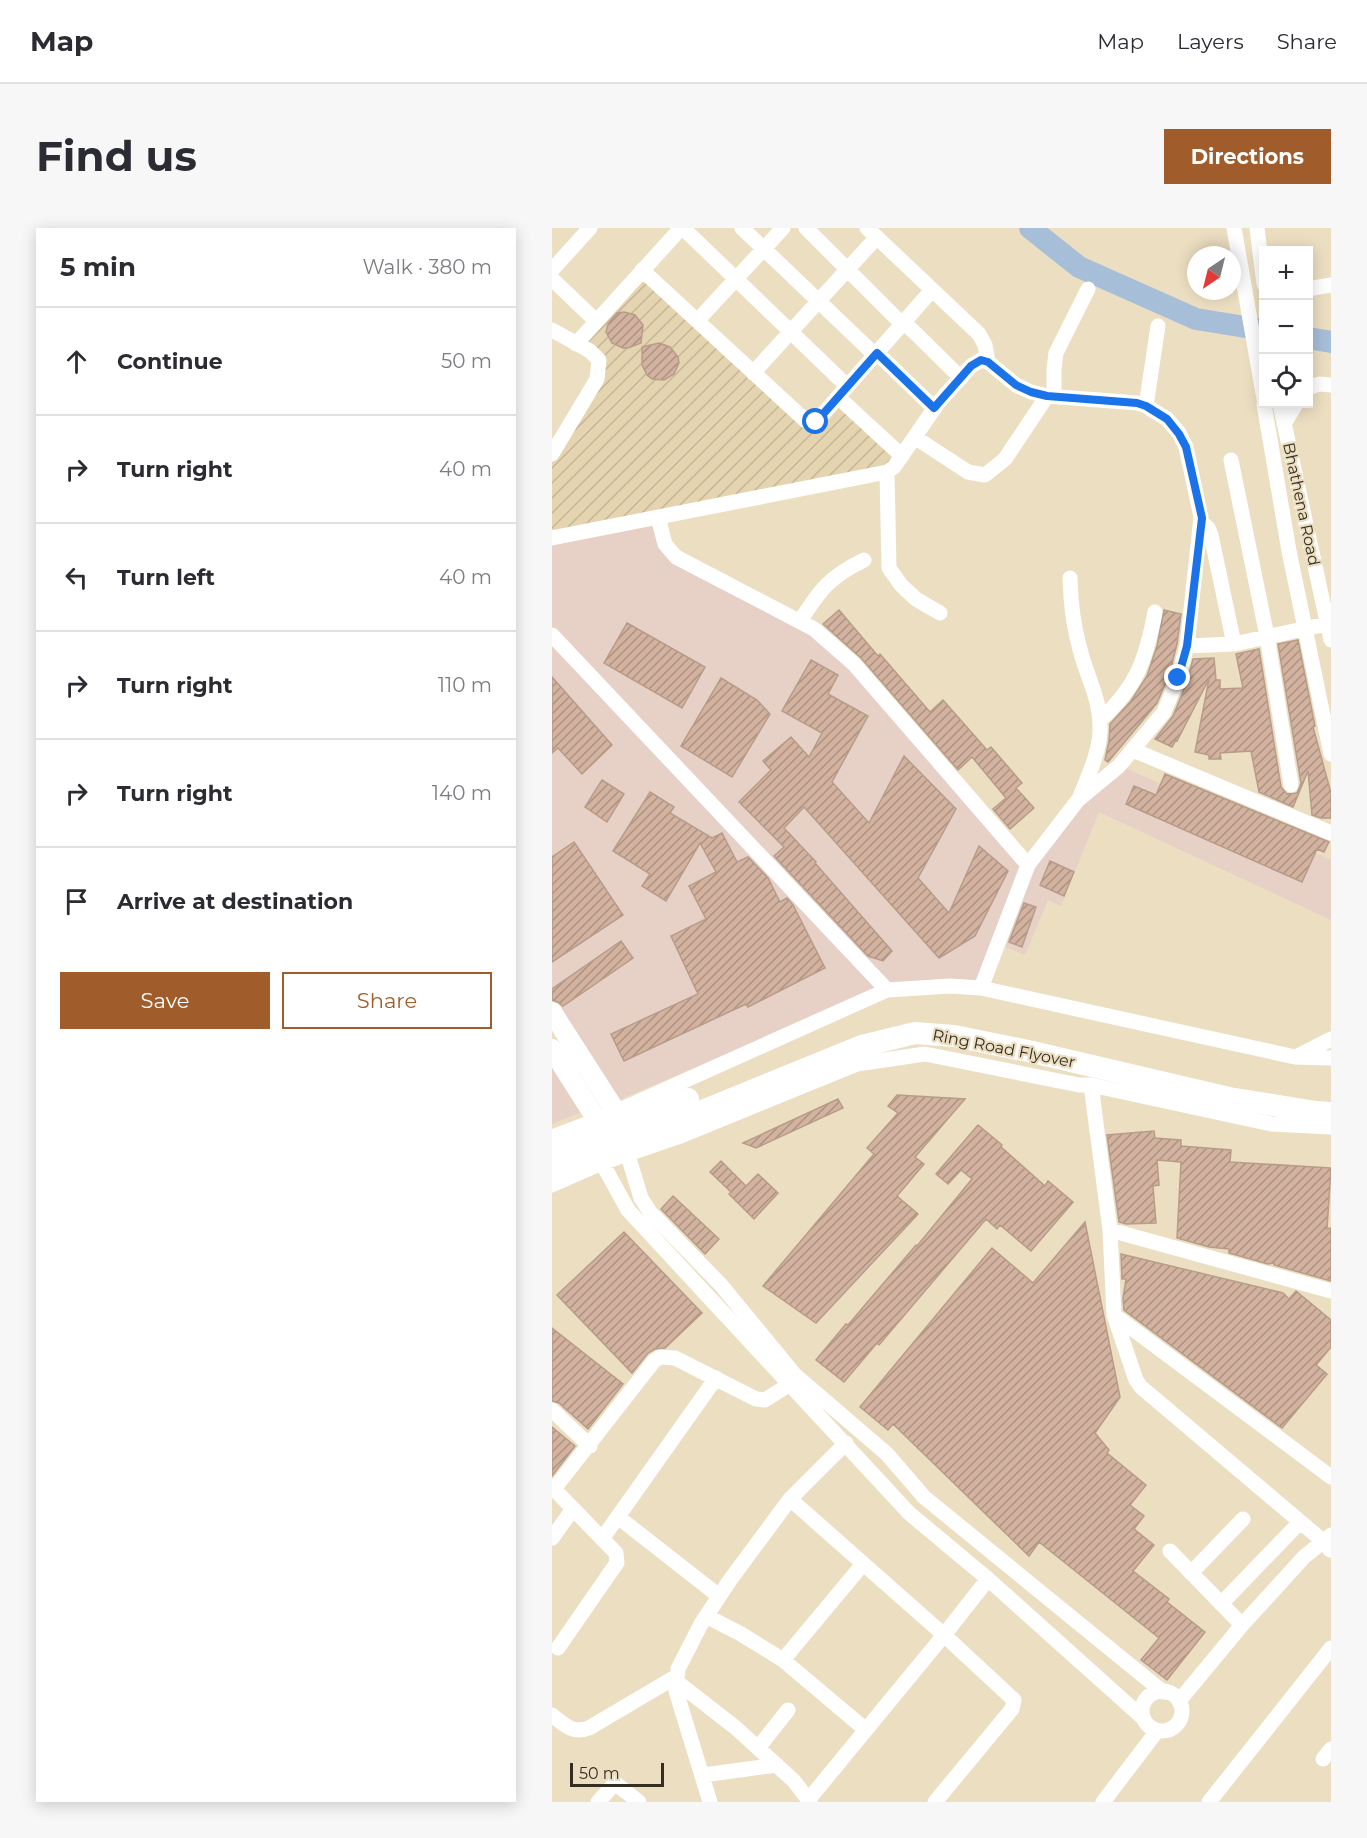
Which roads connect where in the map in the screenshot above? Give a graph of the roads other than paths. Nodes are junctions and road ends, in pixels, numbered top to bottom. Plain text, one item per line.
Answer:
1 (590, 228) edge
2 (742, 228) edge
3 (783, 228) edge
4 (806, 228) edge
5 (1234, 228) edge
6 (1257, 228) edge
7 (677, 229) edge
8 (872, 233) edge
9 (1259, 248) edge
10 (764, 249) junction
11 (847, 269) junction
12 (552, 270) edge
13 (642, 270) junction
14 (735, 278) junction
15 (552, 279) edge
16 (1331, 285) edge
17 (1313, 288) edge
18 (1088, 289) dead end
19 (932, 290) junction
20 (819, 300) junction
21 (596, 321) junction
22 (697, 321) junction
23 (903, 323) junction
24 (1158, 326) dead end
25 (552, 330) edge
26 (790, 331) junction
27 (576, 344) junction
28 (876, 354) junction
29 (988, 362) junction
30 (1259, 371) edge
31 (753, 373) junction
32 (961, 378) junction
33 (1331, 385) edge
34 (1313, 386) edge
35 (842, 392) junction
36 (1051, 396) junction
37 (1146, 406) junction
38 (934, 408) junction
39 (1265, 408) edge
40 (1281, 408) edge
41 (1294, 408) edge
42 (1284, 424) junction
43 (916, 438) junction
44 (552, 454) edge
45 (902, 456) junction
46 (1231, 460) dead end
47 (886, 472) junction
48 (658, 517) junction
49 (1202, 523) junction
50 (552, 538) edge
51 (864, 560) dead end
52 (1070, 578) dead end
53 (1155, 612) dead end
54 (940, 613) dead end
55 (800, 621) junction
56 (1329, 624) edge
57 (1305, 627) junction
58 (552, 635) edge
59 (1267, 636) junction
60 (1331, 640) edge
61 (1234, 644) junction
62 (1187, 646) junction
63 (1100, 720) junction
64 (1133, 750) junction
65 (1331, 754) edge
66 (1291, 785) dead end
67 (1078, 800) junction
68 (1331, 832) edge
69 (1028, 865) junction
70 (981, 988) junction
71 (887, 990) junction
72 (552, 1012) edge
73 (1331, 1039) edge
74 (552, 1049) edge
75 (1295, 1057) junction
76 (1331, 1059) edge
77 (1091, 1085) junction
78 (1331, 1097) edge
79 (616, 1112) junction
80 (1331, 1113) edge
81 (597, 1120) junction
82 (1331, 1127) edge
83 (552, 1137) edge
84 (552, 1151) edge
85 (627, 1155) junction
86 (602, 1163) junction
87 (552, 1168) edge
88 (552, 1185) edge
89 (1110, 1230) junction
90 (1331, 1291) edge
91 (1114, 1315) junction
92 (716, 1378) junction
93 (790, 1384) junction
94 (552, 1410) edge
95 (846, 1443) junction
96 (590, 1446) junction
97 (1331, 1477) edge
98 (553, 1488) edge
99 (790, 1499) junction
100 (573, 1509) junction
101 (618, 1517) junction
102 (1243, 1519) dead end
103 (1300, 1522) junction
104 (552, 1538) edge
105 (602, 1539) junction
106 (1329, 1544) edge
107 (1170, 1551) dead end
108 (863, 1564) junction
109 (1191, 1573) junction
110 (988, 1580) junction
111 (719, 1596) junction
112 (1221, 1604) junction
113 (706, 1616) junction
114 (1242, 1625) junction
115 (944, 1635) junction
116 (558, 1648) dead end
117 (1331, 1648) edge
118 (783, 1660) junction
119 (677, 1679) junction
120 (1163, 1692) junction
121 (1179, 1701) junction
122 (788, 1710) dead end
123 (552, 1715) edge
124 (1143, 1718) junction
125 (866, 1730) junction
126 (1157, 1731) junction
127 (758, 1748) junction
128 (777, 1765) junction
129 (703, 1775) junction
130 (810, 1800) edge
131 (598, 1802) edge
132 (639, 1802) edge
133 (711, 1802) edge
134 (935, 1802) edge
135 (1103, 1802) edge
136 (1209, 1802) edge

1 - 12 street
2 - 10 street
3 - 10 street
4 - 11 street
5 - 30 street
6 - 9 street
7 - 13 street
7 - 14 street
8 - 11 street
8 - 19 street
10 - 14 street
10 - 20 street
11 - 20 street
11 - 23 street
13 - 21 street
13 - 22 street
14 - 22 street
14 - 26 street
15 - 21 street
16 - 17 street
18 - 36 street
19 - 23 street
19 - 29 street
20 - 26 street
20 - 28 street
21 - 27 street
22 - 31 street
23 - 28 street
23 - 32 street
24 - 37 street
25 - 27 street
26 - 31 street
26 - 35 street
27 - 44 street
28 - 35 street
28 - 38 street
29 - 32 street
29 - 36 street
31 - 35 street
32 - 38 street
33 - 34 street
35 - 45 street
36 - 37 street
36 - 43 street
37 - 49 street
38 - 43 street
39 - 57 street
40 - 42 street, Bhathena Road
41 - 42 street
42 - 56 street, Bhathena Road
43 - 45 street
45 - 47 street
46 - 59 street
47 - 48 street
47 - 54 street
48 - 50 street
48 - 55 street
49 - 61 street
49 - 62 street
51 - 55 street
52 - 63 street
53 - 63 street
55 - 69 street
56 - 57 street
56 - 60 street, Bhathena Road
57 - 59 street
57 - 65 street
58 - 71 street
59 - 61 street
59 - 66 street
61 - 62 street
62 - 64 street
63 - 67 street
64 - 67 street
64 - 68 street
67 - 69 street
69 - 70 street
70 - 71 street
70 - 75 street
71 - 79 street
72 - 79 main road
73 - 75 street
74 - 81 main road
75 - 76 street
77 - 82 street
77 - 85 street
77 - 89 street
78 - 84 highway, Ring Road Flyover
79 - 81 street
79 - 85 street
80 - 87 highway, Ring Road Flyover
81 - 83 street
81 - 86 street
85 - 86 street
85 - 120 street
86 - 88 street
86 - 93 street
89 - 90 street
89 - 91 street
91 - 97 street
91 - 103 street
92 - 93 street
92 - 96 street
92 - 101 street
93 - 95 street
94 - 96 street
95 - 99 street
95 - 110 street
96 - 98 street
98 - 100 street
99 - 108 street
99 - 111 street
100 - 104 street
100 - 105 street
101 - 105 street
101 - 111 street
102 - 109 street
103 - 106 street
103 - 112 street
105 - 116 street
106 - 114 street
107 - 109 street
108 - 115 street
108 - 118 street
109 - 112 street
110 - 115 street
110 - 124 street
111 - 113 street
112 - 114 street
113 - 118 street
113 - 119 street
114 - 121 street
115 - 125 street
115 - 134 street
117 - 136 street
118 - 125 street
119 - 123 street
119 - 127 street
119 - 129 street
120 - 121 street
120 - 124 street
121 - 126 street
122 - 127 street
124 - 126 street
125 - 130 street
126 - 135 street
127 - 128 street
128 - 129 street
128 - 130 street
129 - 133 street
131 - 132 street

